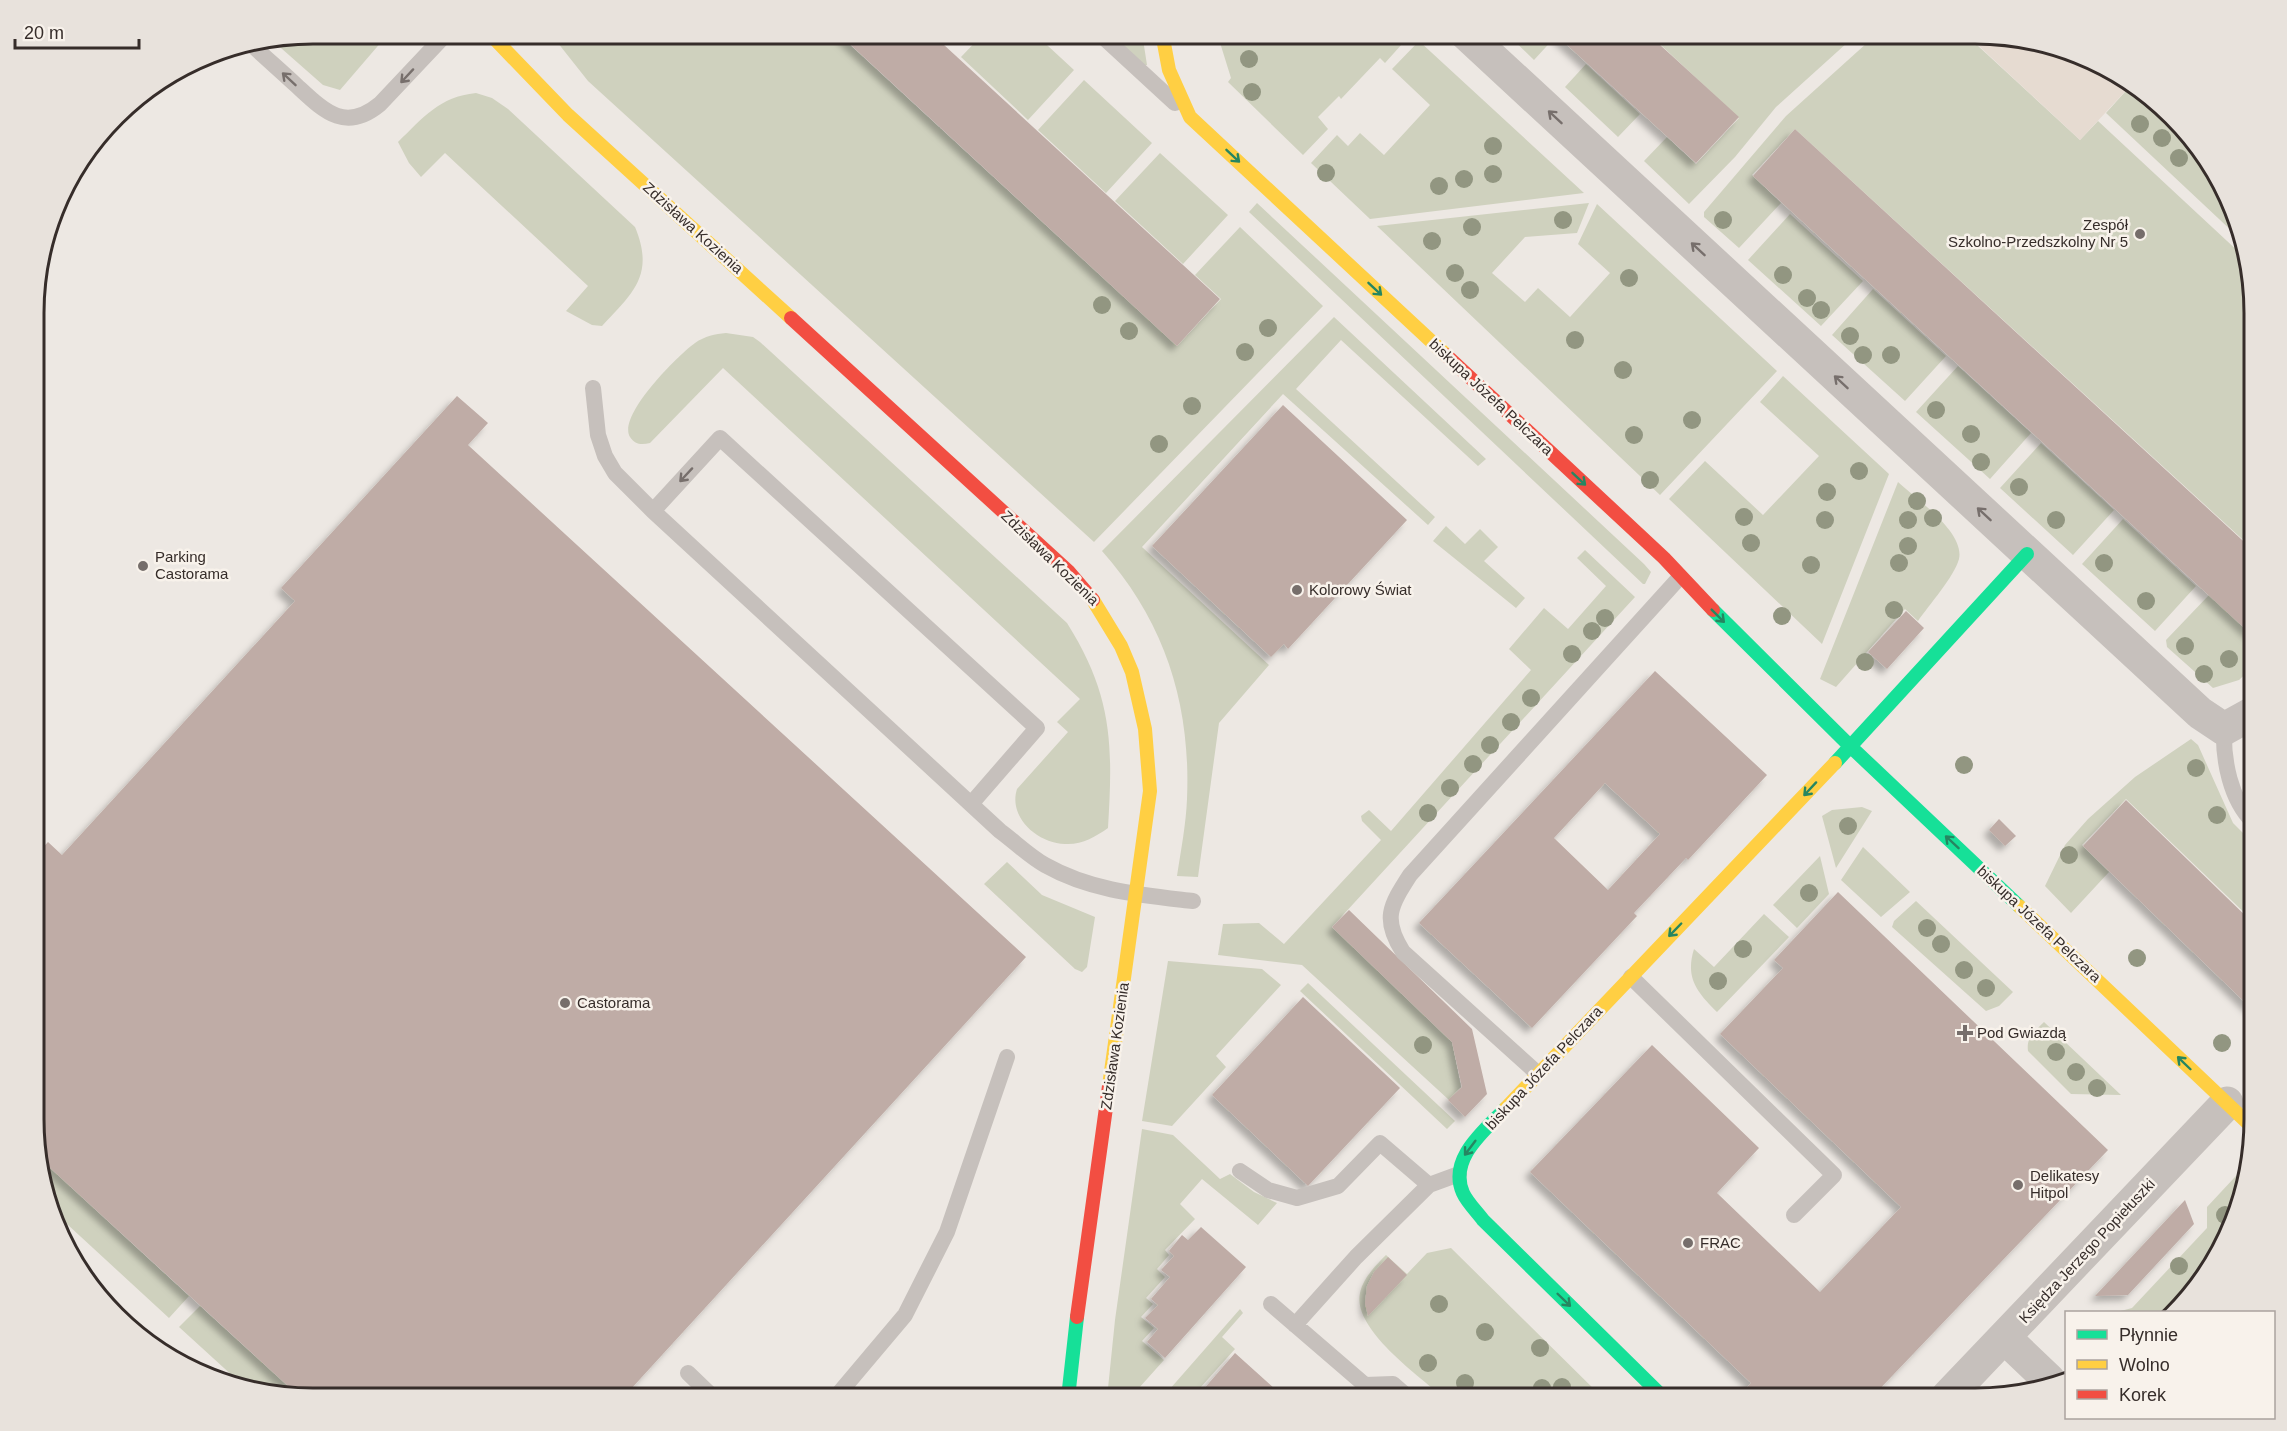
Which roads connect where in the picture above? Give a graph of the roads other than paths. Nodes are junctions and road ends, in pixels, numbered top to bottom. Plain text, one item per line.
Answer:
1 (437, 44) edge
2 (499, 44) edge
3 (1111, 44) edge
4 (1164, 44) edge
5 (1477, 44) edge
6 (257, 50) edge
7 (1190, 117) junction
8 (593, 388) dead end
9 (653, 511) junction
10 (2027, 554) junction
11 (1680, 577) junction
12 (2244, 718) edge
13 (2224, 729) junction
14 (1850, 746) junction
15 (971, 804) junction
16 (2244, 813) edge
17 (1137, 895) junction
18 (1193, 901) dead end
19 (1631, 977) junction
20 (1006, 1057) dead end
21 (1537, 1073) junction
22 (2227, 1103) junction
23 (2244, 1119) edge
24 (1240, 1171) dead end
25 (1459, 1174) junction
26 (1429, 1185) junction
27 (1794, 1215) dead end
28 (1271, 1304) dead end
29 (1295, 1324) junction
30 (2005, 1338) junction
31 (688, 1373) dead end
32 (2046, 1377) edge
33 (704, 1388) edge
34 (843, 1388) edge
35 (1069, 1388) edge
36 (1398, 1388) edge
37 (1654, 1388) edge
38 (1956, 1388) edge

1 -> 6 lane
2 - 17 street, Zdzisława Kozienia
3 - 7 lane
4 - 7 street, biskupa Józefa Pelczara
10 -> 5 street
7 -> 11 street, biskupa Józefa Pelczara
8 - 9 lane
9 - 15 lane
15 -> 9 lane
10 - 13 street
10 - 14 street, biskupa Józefa Pelczara
11 -> 14 street, biskupa Józefa Pelczara
11 - 21 lane
12 - 13 street
13 - 16 lane
14 -> 19 street, biskupa Józefa Pelczara
22 -> 14 street, biskupa Józefa Pelczara
15 - 17 lane
17 - 18 lane
17 - 35 street, Zdzisława Kozienia
19 - 21 street, biskupa Józefa Pelczara
19 - 27 lane
20 - 34 lane
21 -> 25 street, biskupa Józefa Pelczara
22 - 23 street, biskupa Józefa Pelczara
22 - 30 street, Księdza Jerzego Popiełuszki
24 - 26 lane
25 - 26 lane
25 -> 37 street
26 - 29 lane
28 - 29 lane
29 - 36 lane
30 - 32 street
30 - 38 street, Księdza Jerzego Popiełuszki
31 - 33 lane

